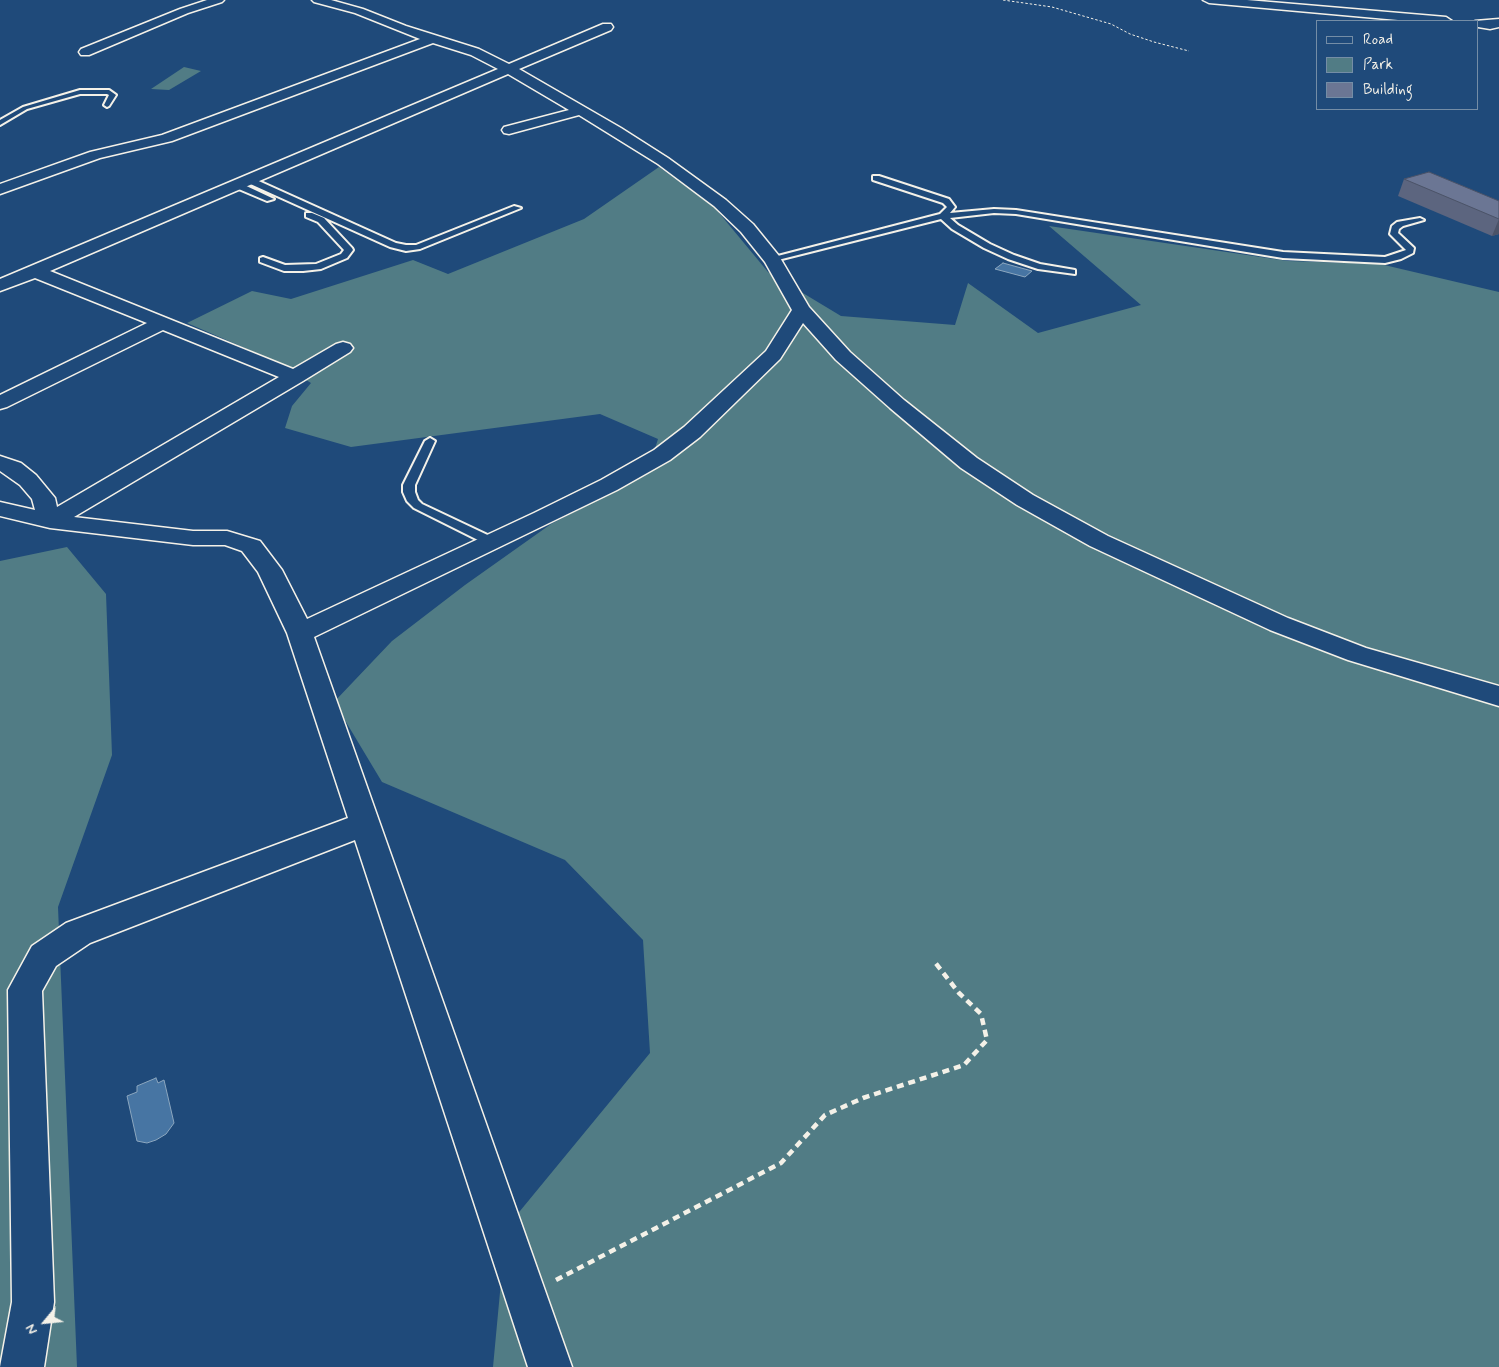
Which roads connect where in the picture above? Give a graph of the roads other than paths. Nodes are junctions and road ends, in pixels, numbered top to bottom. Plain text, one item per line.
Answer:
1 (218, 0) edge
2 (318, 0) edge
3 (1209, 0) edge
4 (1383, 4) dead end
5 (1416, 18) junction
6 (1436, 20) edge
7 (607, 27) dead end
8 (431, 39) junction
9 (85, 52) dead end
10 (509, 69) junction
11 (107, 105) dead end
12 (580, 112) junction
13 (0, 123) edge
14 (508, 130) dead end
15 (876, 178) dead end
16 (243, 182) junction
17 (0, 189) edge
18 (517, 208) dead end
19 (943, 216) junction
20 (1420, 220) dead end
21 (263, 260) dead end
22 (773, 260) junction
23 (34, 271) junction
24 (1072, 272) dead end
25 (0, 286) edge
26 (801, 310) junction
27 (162, 323) junction
28 (342, 348) dead end
29 (296, 376) junction
30 (0, 403) edge
31 (430, 440) dead end
32 (0, 463) edge
33 (0, 509) edge
34 (50, 521) junction
35 (492, 542) junction
36 (300, 633) junction
37 (1499, 696) edge
38 (365, 824) junction
39 (22, 1367) edge
40 (550, 1367) edge

1 - 9 street
2 - 8 street
3 - 5 street
4 - 5 street
5 - 6 street
7 - 10 street
8 - 10 street
8 - 17 street
10 - 12 street
10 - 16 street
11 - 13 lane
12 - 14 street
12 - 22 street
15 - 19 lane
16 - 18 lane
16 - 21 lane
16 - 23 street
19 - 20 lane
19 - 22 lane
19 - 24 lane
22 - 26 street
23 - 25 street
23 - 27 street
26 - 35 street
26 - 37 street
27 - 29 street
27 - 30 street
28 - 29 street
29 - 34 street
31 - 35 lane
32 - 34 street
33 - 34 street
34 - 36 street
35 - 36 street
36 - 38 street
38 - 39 street
38 - 40 street

